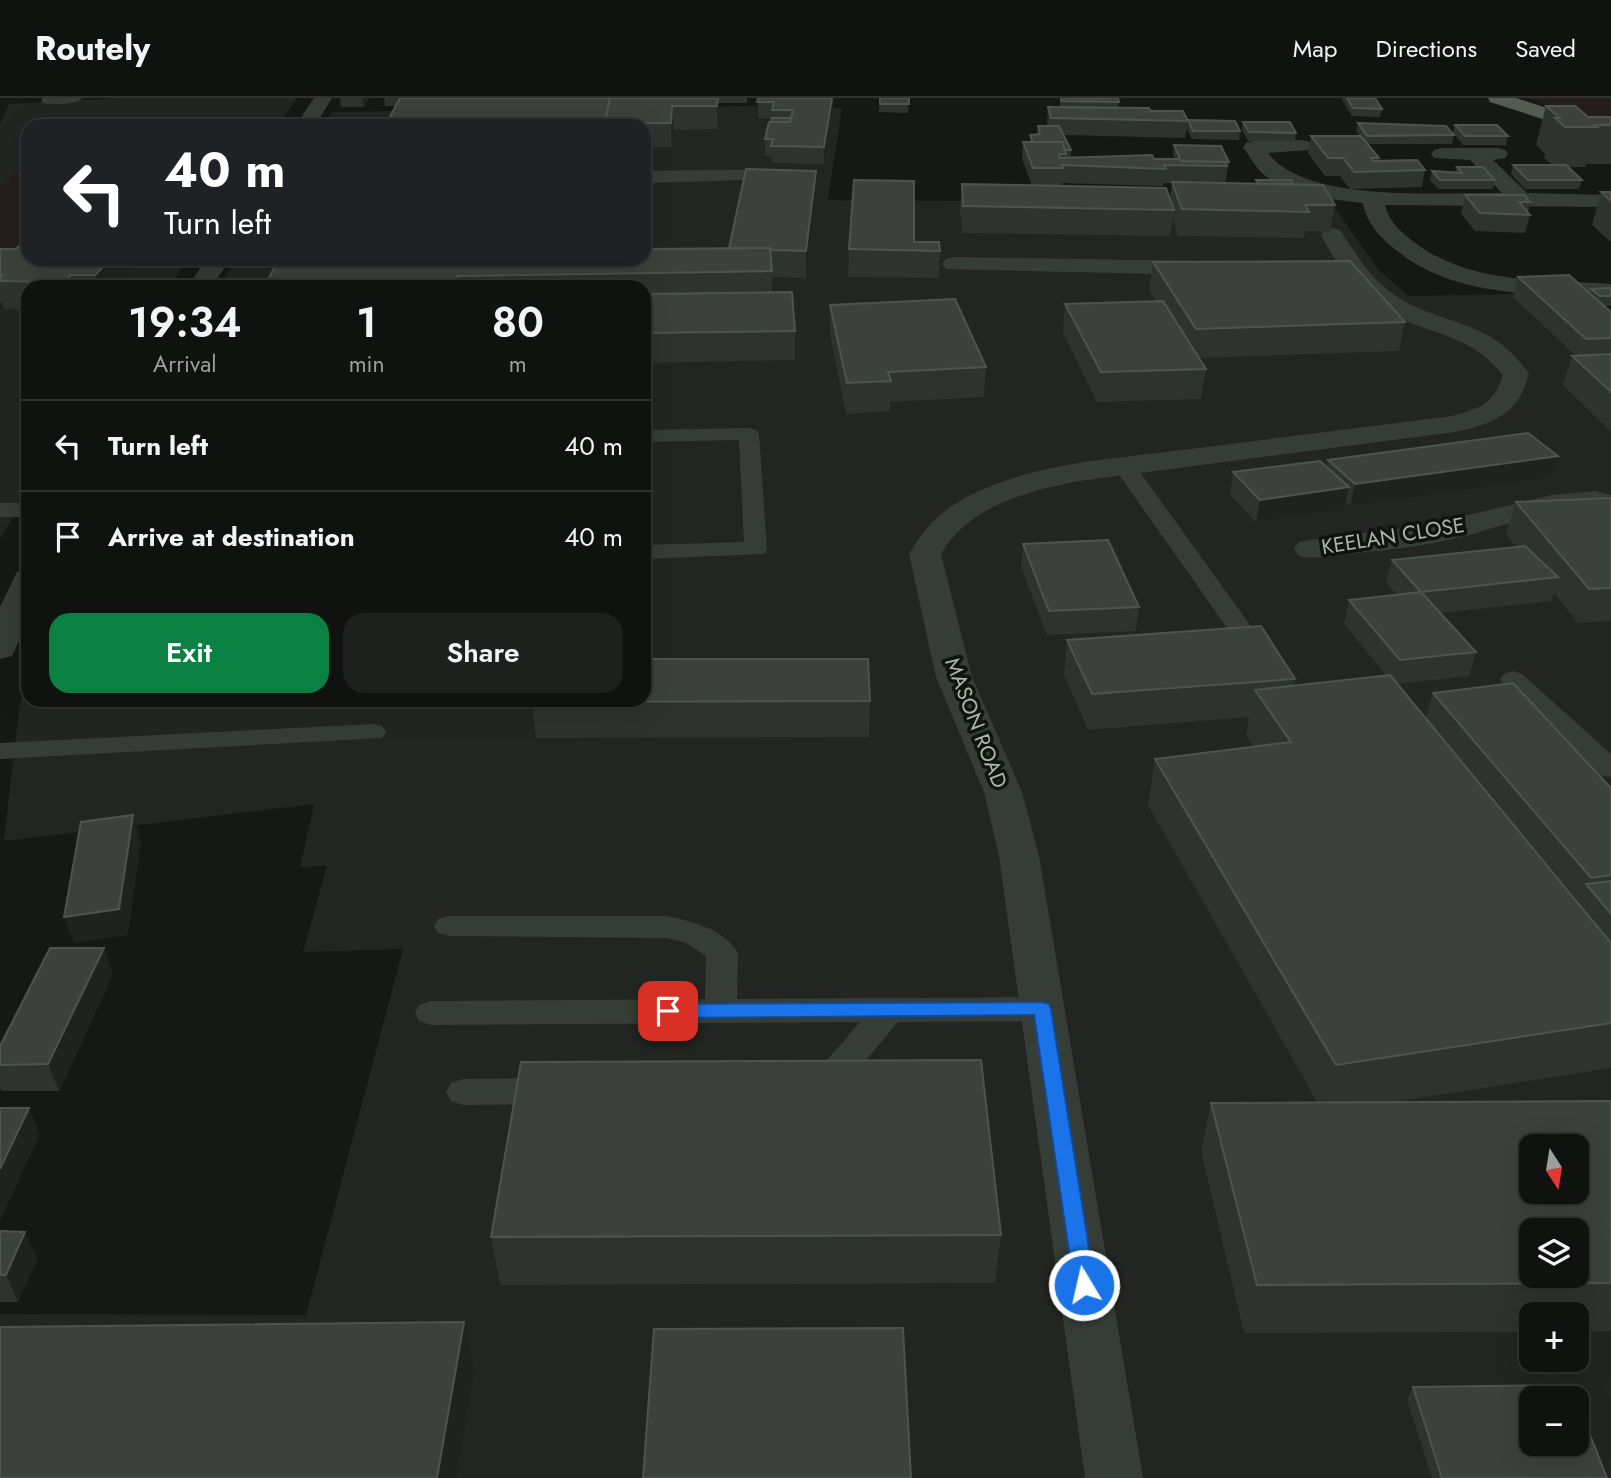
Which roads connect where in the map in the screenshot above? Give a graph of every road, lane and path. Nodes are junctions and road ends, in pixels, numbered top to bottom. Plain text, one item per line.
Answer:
1 (76, 98) edge
2 (323, 98) edge
3 (1497, 98) edge
4 (47, 100) edge
5 (310, 119) edge
6 (1609, 133) edge
7 (1229, 146) edge
8 (1303, 146) dead end
9 (1253, 147) junction
10 (1441, 154) dead end
11 (1475, 154) junction
12 (1498, 154) dead end
13 (651, 176) edge
14 (776, 176) edge
15 (1374, 198) junction
16 (1522, 201) junction
17 (1611, 201) edge
18 (1594, 215) dead end
19 (1611, 216) edge
20 (1332, 235) edge
21 (954, 264) dead end
22 (1229, 268) edge
23 (1611, 290) edge
24 (651, 436) edge
25 (1124, 466) junction
26 (1606, 502) edge
27 (0, 509) edge
28 (21, 510) edge
29 (1310, 549) dead end
30 (651, 552) edge
31 (21, 596) edge
32 (1241, 630) edge
33 (0, 649) edge
34 (1513, 679) dead end
35 (373, 732) dead end
36 (0, 751) edge
37 (1611, 769) edge
38 (449, 926) dead end
39 (1042, 1009) junction
40 (889, 1010) junction
41 (721, 1011) junction
42 (431, 1013) dead end
43 (782, 1088) edge
44 (589, 1091) edge
45 (463, 1092) dead end
46 (1114, 1478) edge

1 - 4 lane
2 - 5 street
3 - 6 main road
7 - 9 street
8 - 9 street
9 - 15 street
10 - 11 street
11 - 12 street
11 - 16 street
13 - 14 street
15 - 16 street
15 - 23 street
16 - 17 street
18 - 19 lane
20 - 25 street, MASON ROAD
21 - 22 street
24 - 30 lane
25 - 32 lane
25 - 39 street, MASON ROAD
26 - 29 street, KEELAN CLOSE
27 - 28 lane
31 - 33 street
34 - 37 lane
35 - 36 lane
38 - 41 lane
39 - 40 lane
39 - 46 street, MASON ROAD
40 - 41 lane
40 - 43 lane
41 - 42 lane
44 - 45 lane

